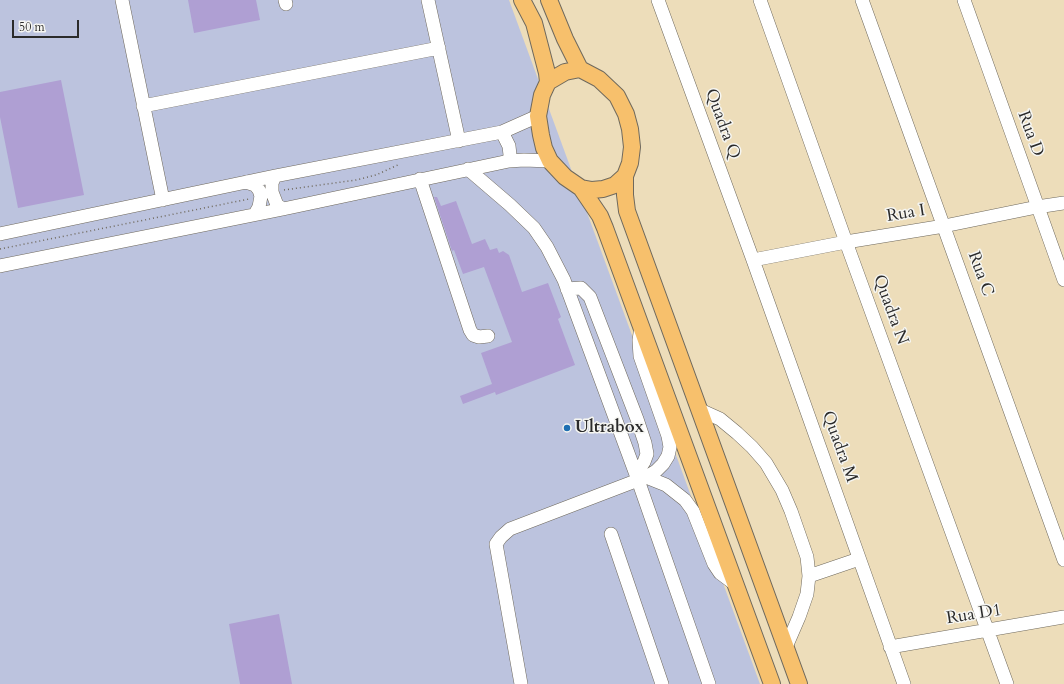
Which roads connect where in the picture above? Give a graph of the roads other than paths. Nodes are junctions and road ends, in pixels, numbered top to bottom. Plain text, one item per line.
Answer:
1 (122, 0) edge
2 (428, 0) edge
3 (522, 0) edge
4 (549, 0) edge
5 (658, 0) edge
6 (760, 0) edge
7 (862, 0) edge
8 (964, 0) edge
9 (439, 48) junction
10 (580, 69) junction
11 (548, 82) junction
12 (143, 106) junction
13 (538, 116) junction
14 (502, 132) junction
15 (459, 141) junction
16 (508, 161) junction
17 (550, 161) junction
18 (468, 169) junction
19 (275, 176) junction
20 (625, 176) junction
21 (420, 180) junction
22 (246, 182) junction
23 (581, 188) junction
24 (163, 200) junction
25 (1064, 203) edge
26 (1037, 207) junction
27 (283, 209) junction
28 (255, 214) junction
29 (944, 226) junction
30 (0, 232) edge
31 (846, 242) junction
32 (753, 260) junction
33 (0, 266) edge
34 (1064, 280) edge
35 (568, 289) junction
36 (642, 325) junction
37 (488, 336) dead end
38 (700, 410) junction
39 (640, 477) junction
40 (611, 534) dead end
41 (859, 559) junction
42 (1064, 560) edge
43 (809, 576) junction
44 (736, 585) junction
45 (1064, 617) edge
46 (988, 631) junction
47 (786, 647) junction
48 (890, 647) junction
49 (521, 684) edge
50 (662, 684) edge
51 (709, 684) edge
52 (772, 684) edge
53 (799, 684) edge
54 (904, 684) edge
55 (1007, 684) edge

1 - 12 street
2 - 9 street
3 - 11 main road
4 - 10 main road
5 - 32 street, Quadra Q
6 - 31 street, Quadra N
7 - 29 street, Rua C
8 - 26 street, Rua D
9 - 12 street
9 - 15 street
10 - 11 main road
10 - 20 main road
11 - 13 main road
12 - 24 street
13 - 14 street
13 - 17 main road
14 - 15 street
14 - 16 street
15 - 19 street
16 - 17 street
16 - 18 street
17 - 23 main road
18 - 21 street
18 - 35 street
19 - 22 street
19 - 27 street
20 - 23 main road
20 - 38 main road
21 - 27 street
21 - 37 street
22 - 24 street
22 - 28 street
23 - 36 main road
24 - 30 street
25 - 26 street, Rua I
26 - 29 street, Rua I
26 - 34 street, Rua D
27 - 28 street
28 - 33 street
29 - 31 street, Rua I
29 - 42 street, Rua C
31 - 32 street, Rua I
31 - 46 street, Quadra N
32 - 41 street, Quadra M
35 - 39 street
35 - 39 street
36 - 39 street
36 - 44 main road
38 - 43 street
38 - 47 main road
39 - 44 street
39 - 49 street
39 - 51 street
40 - 50 street
41 - 43 street
41 - 48 street, Quadra M
43 - 47 street
44 - 52 main road
45 - 46 street, Rua D1
46 - 48 street, Rua D1
46 - 55 street, Quadra N
47 - 53 main road
48 - 54 street, Quadra M

